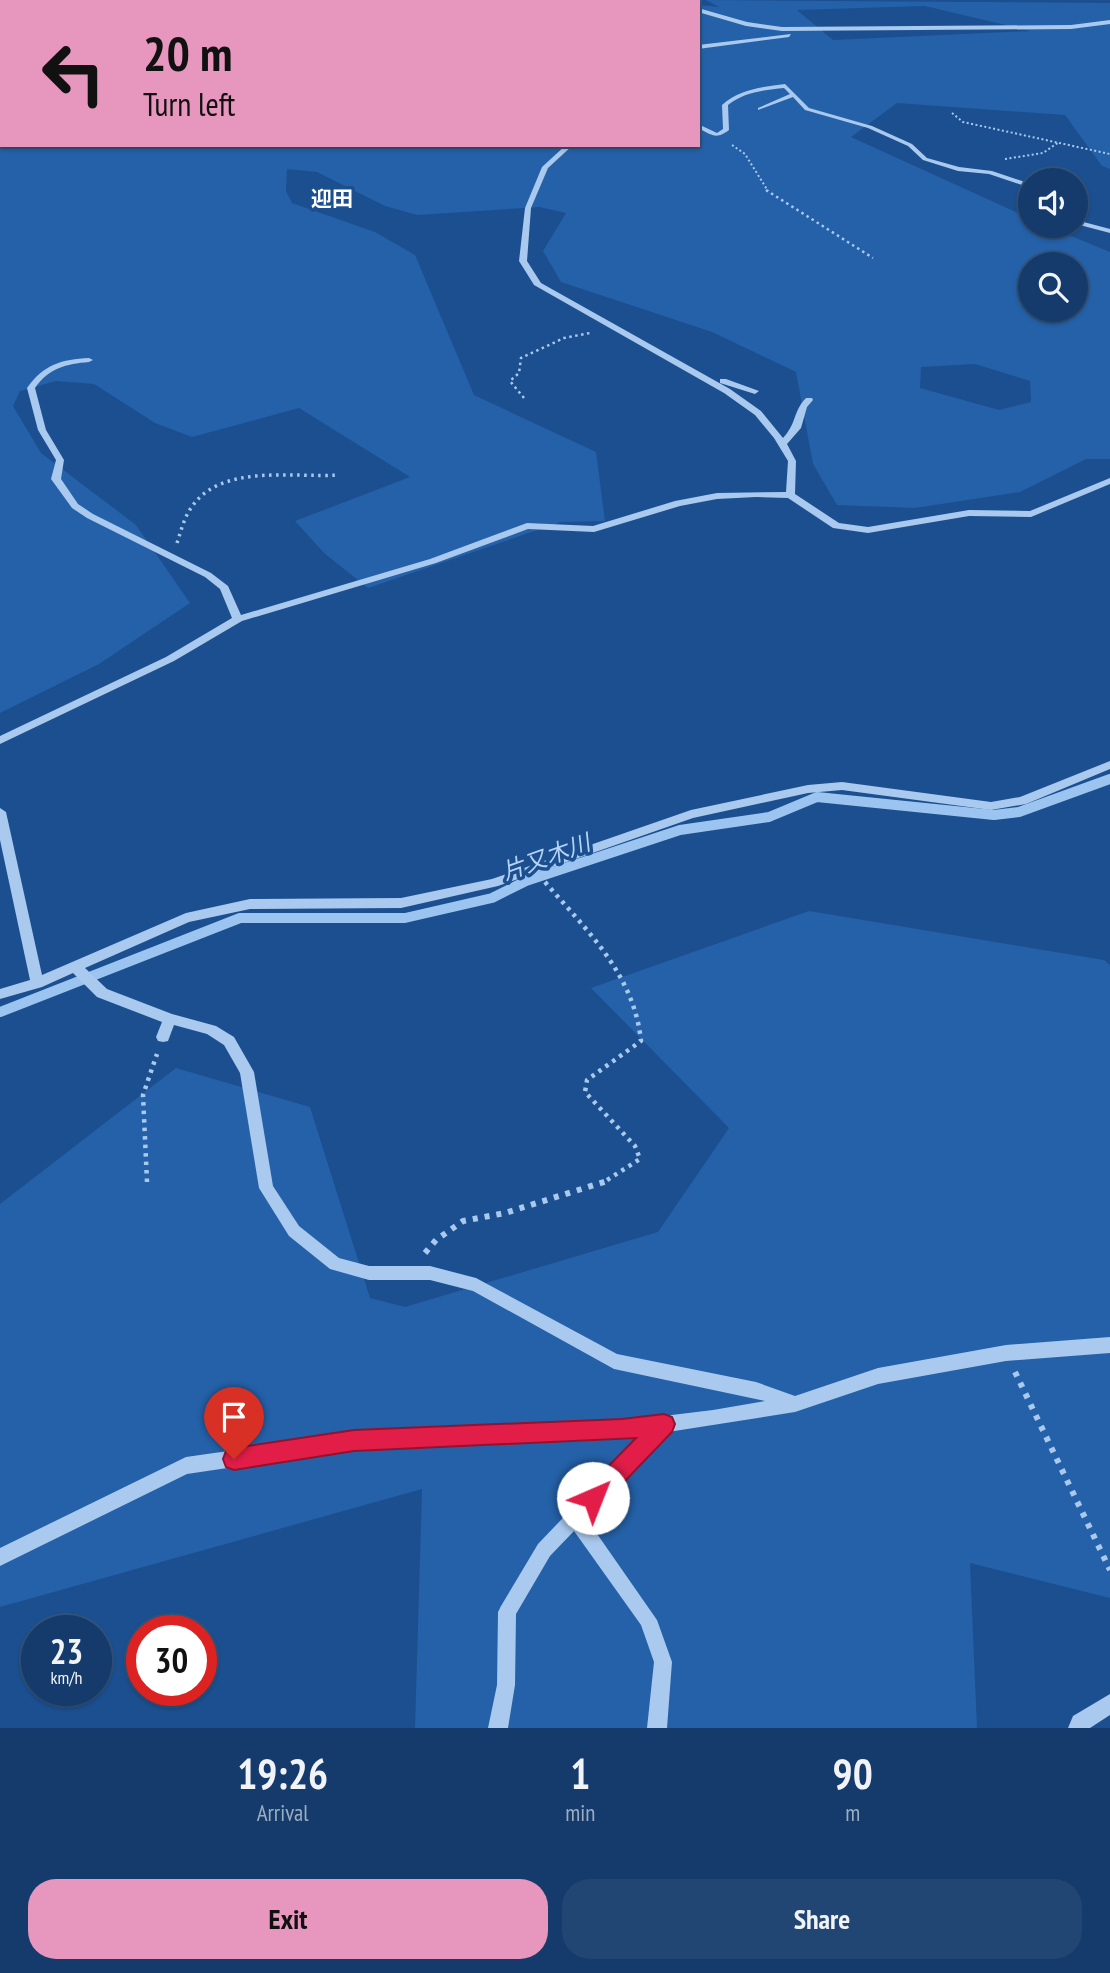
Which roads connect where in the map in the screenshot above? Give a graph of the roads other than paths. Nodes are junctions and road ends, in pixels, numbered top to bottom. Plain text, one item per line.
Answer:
1 (700, 11) edge
2 (1110, 22) edge
3 (824, 31) junction
4 (700, 47) edge
5 (793, 95) junction
6 (760, 109) dead end
7 (700, 127) edge
8 (568, 147) edge
9 (1018, 182) edge
10 (1088, 225) edge
11 (1110, 231) edge
12 (89, 360) dead end
13 (692, 372) junction
14 (755, 391) dead end
15 (808, 400) dead end
16 (782, 443) junction
17 (1110, 481) edge
18 (790, 495) junction
19 (238, 619) junction
20 (0, 740) edge
21 (1110, 765) edge
22 (0, 812) edge
23 (79, 969) junction
24 (37, 983) junction
25 (0, 994) edge
26 (170, 1019) junction
27 (163, 1037) road end
28 (1110, 1345) edge
29 (795, 1404) junction
30 (664, 1424) junction
31 (575, 1517) junction
32 (0, 1557) edge
33 (1110, 1704) edge
34 (498, 1728) edge
35 (657, 1728) edge
36 (1078, 1728) edge

1 - 3 street
2 - 3 street
3 - 4 street
5 - 6 street
5 - 7 street
5 - 9 street
8 - 13 street
10 - 11 street
12 - 19 street
13 - 14 street
13 - 16 street
15 - 16 street
16 - 18 street
17 - 18 street
18 - 19 street
19 - 20 street
21 - 23 street
22 - 24 street
23 - 24 street
23 - 26 street
24 - 25 street
26 - 27 street
26 - 29 street
28 - 29 street
29 - 30 street
30 - 31 street
30 - 32 street
31 - 34 street
31 - 35 street
33 - 36 street

